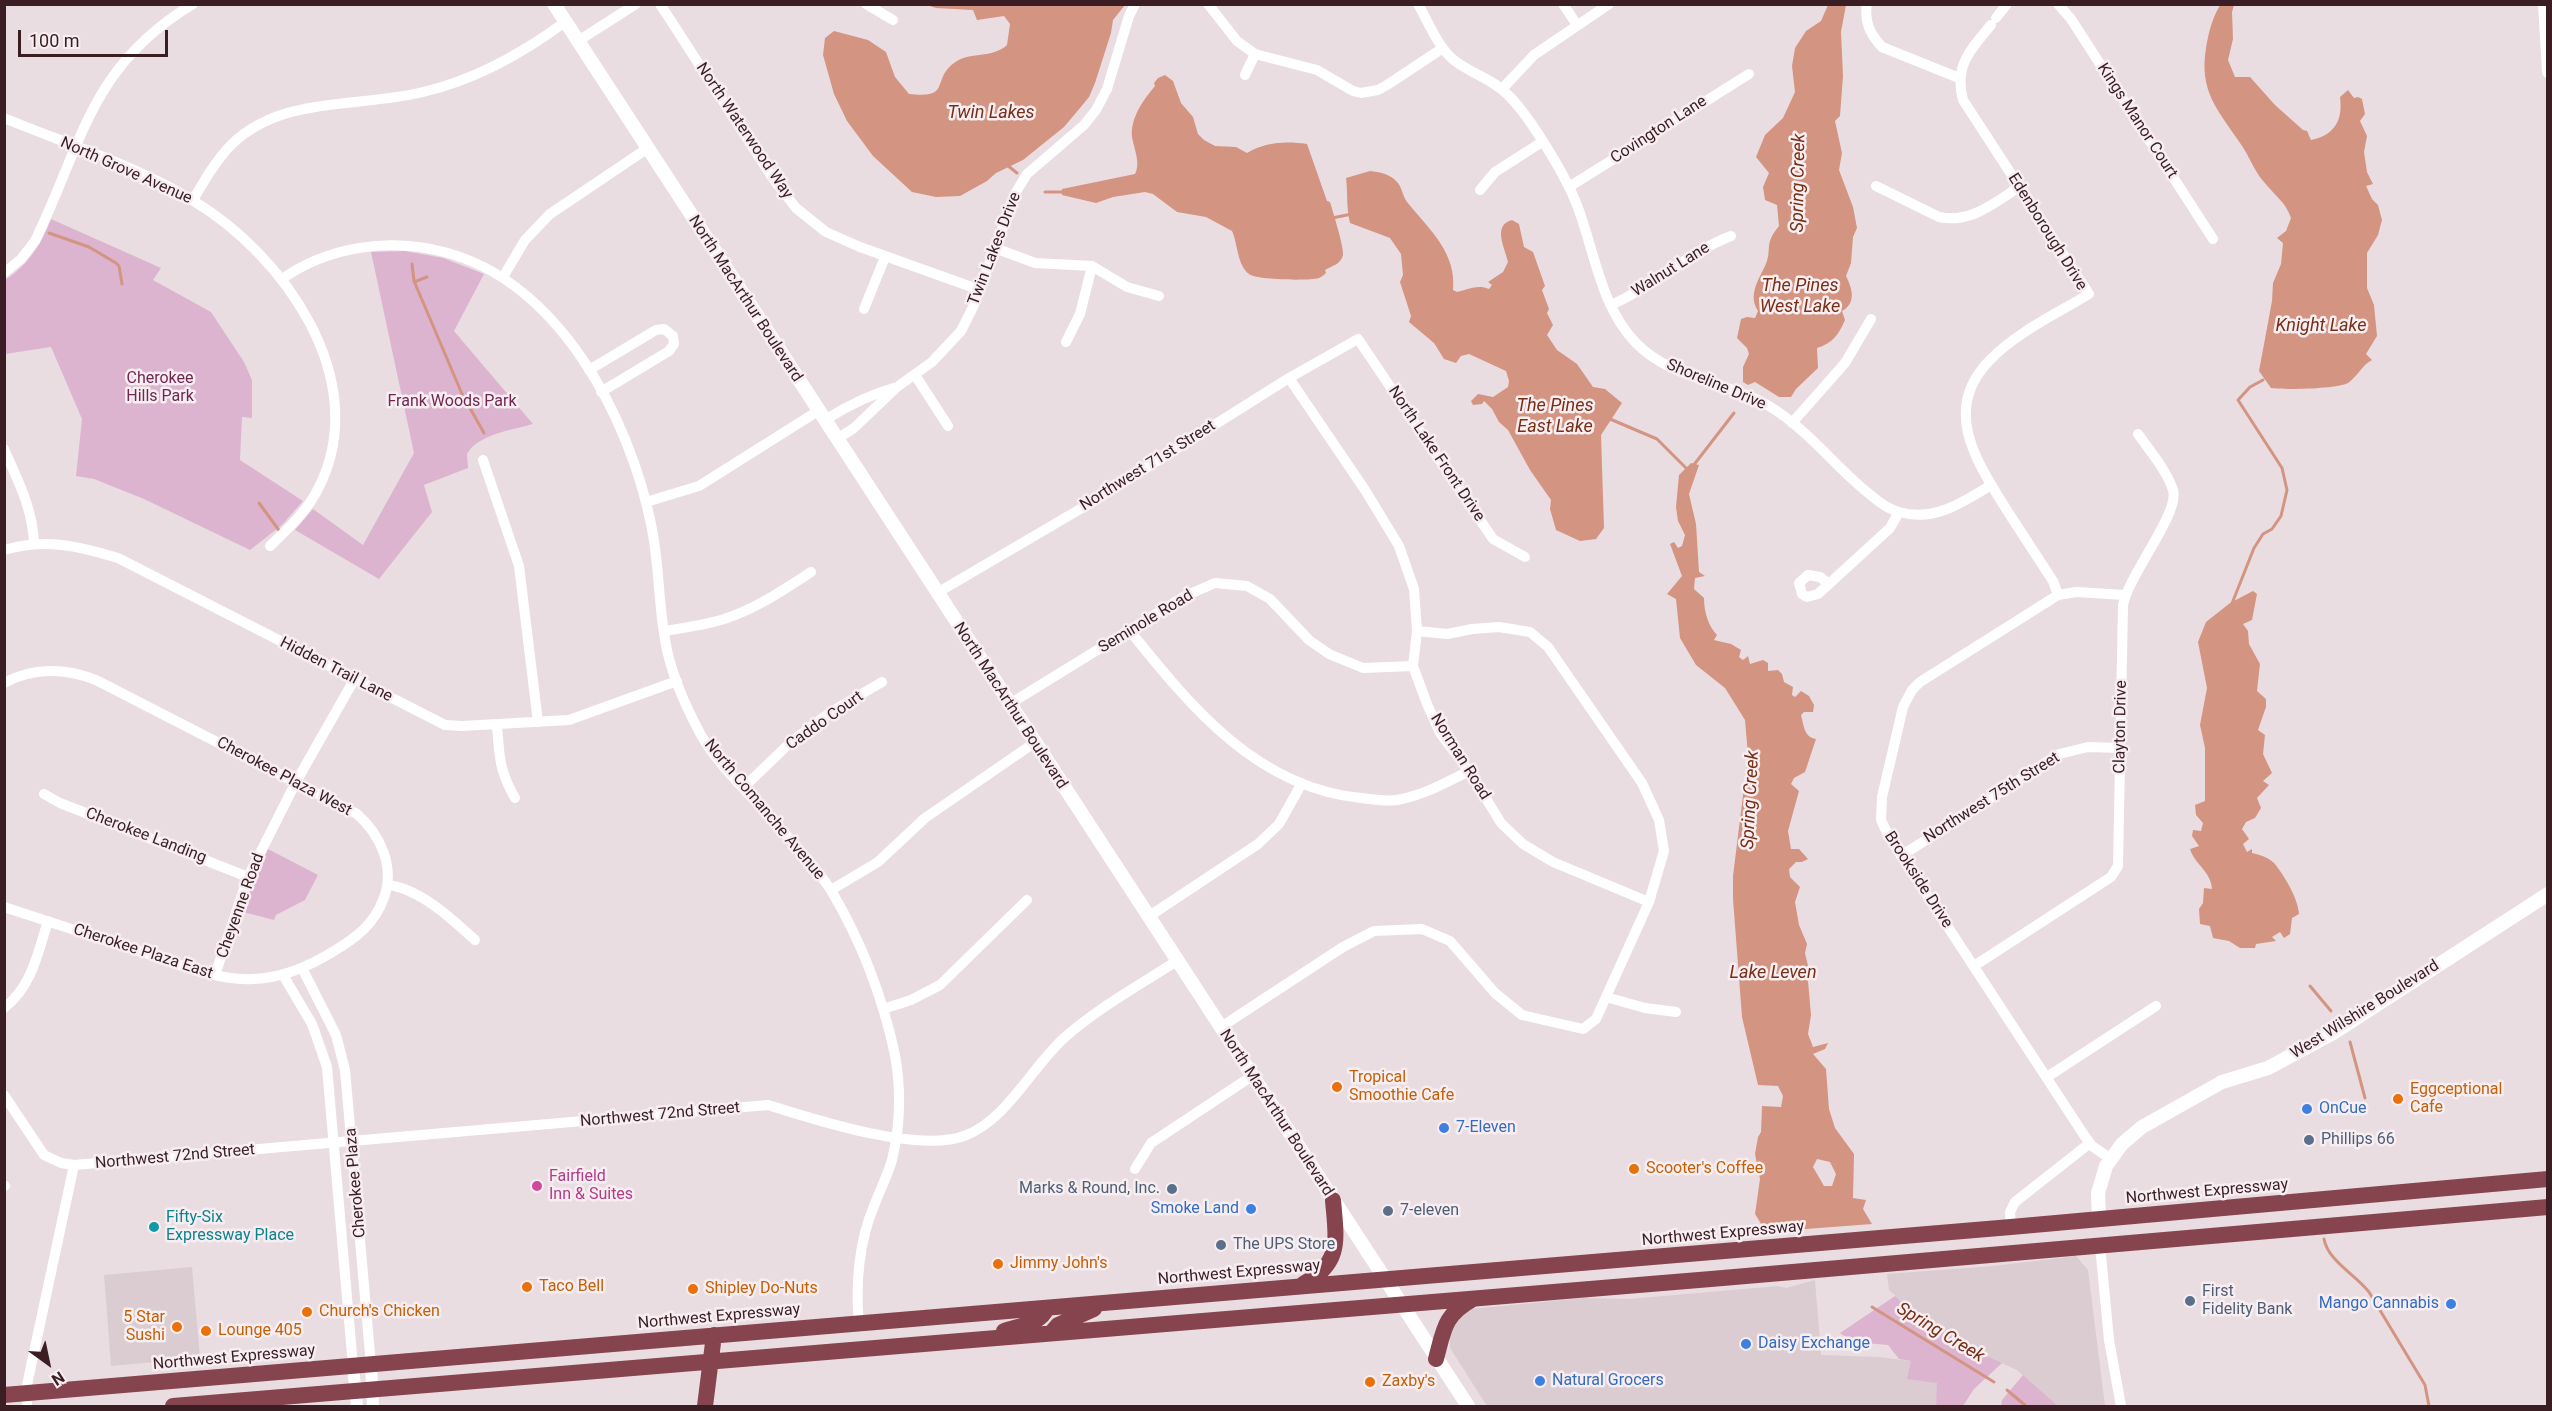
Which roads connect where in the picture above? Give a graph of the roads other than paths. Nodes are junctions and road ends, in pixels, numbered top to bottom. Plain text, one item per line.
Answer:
1 (193, 4) edge
2 (554, 4) edge
3 (636, 4) edge
4 (660, 4) edge
5 (866, 4) edge
6 (1135, 4) edge
7 (1208, 4) edge
8 (1418, 4) edge
9 (1563, 4) edge
10 (1609, 4) edge
11 (1867, 4) edge
12 (2007, 4) edge
13 (2058, 4) edge
14 (2544, 4) edge
15 (893, 20) dead end
16 (565, 22) junction
17 (2546, 25) edge
18 (1577, 26) junction
19 (578, 41) junction
20 (1443, 48) junction
21 (1255, 54) junction
22 (2547, 72) edge
23 (1749, 74) dead end
24 (1245, 75) dead end
25 (1959, 78) junction
26 (1502, 89) junction
27 (4, 118) edge
28 (1542, 142) junction
29 (75, 147) junction
30 (648, 148) junction
31 (1569, 186) junction
32 (1876, 186) dead end
33 (2019, 187) junction
34 (1480, 190) dead end
35 (193, 200) junction
36 (1731, 236) dead end
37 (2213, 239) dead end
38 (995, 248) junction
39 (885, 257) junction
40 (1092, 266) junction
41 (4, 273) edge
42 (503, 277) junction
43 (282, 279) junction
44 (980, 290) junction
45 (1159, 296) dead end
46 (1611, 305) junction
47 (864, 309) dead end
48 (1871, 319) dead end
49 (1358, 339) joint
50 (1066, 342) dead end
51 (588, 370) junction
52 (915, 375) junction
53 (1289, 378) junction
54 (897, 387) junction
55 (601, 392) junction
56 (821, 415) junction
57 (1792, 423) junction
58 (948, 426) dead end
59 (2138, 434) dead end
60 (837, 439) junction
61 (4, 449) edge
62 (483, 460) dead end
63 (1991, 485) junction
64 (646, 502) junction
65 (1899, 512) junction
66 (34, 544) junction
67 (270, 546) dead end
68 (4, 550) edge
69 (1526, 557) dead end
70 (811, 572) dead end
71 (1829, 584) dead end
72 (937, 593) junction
73 (2058, 595) junction
74 (2125, 595) junction
75 (664, 631) junction
76 (1130, 631) junction
77 (1417, 631) junction
78 (1413, 666) junction
79 (354, 680) junction
80 (677, 681) junction
81 (4, 682) edge
82 (882, 682) dead end
83 (1008, 705) junction
84 (538, 722) junction
85 (497, 724) junction
86 (1035, 743) junction
87 (2121, 748) junction
88 (1469, 771) junction
89 (296, 782) junction
90 (1302, 783) junction
91 (744, 787) junction
92 (44, 794) dead end
93 (515, 798) dead end
94 (1901, 856) junction
95 (248, 877) junction
96 (388, 885) junction
97 (831, 890) junction
98 (2547, 894) edge
99 (1027, 900) dead end
100 (1650, 902) junction
101 (4, 907) edge
102 (1148, 917) junction
103 (48, 921) junction
104 (475, 940) dead end
105 (1177, 961) junction
106 (1974, 966) junction
107 (302, 968) junction
108 (215, 975) junction
109 (283, 975) junction
110 (1606, 997) junction
111 (2156, 1006) dead end
112 (4, 1008) edge
113 (883, 1009) junction
114 (1676, 1012) dead end
115 (1221, 1027) junction
116 (1252, 1076) junction
117 (2047, 1077) junction
118 (4, 1095) edge
119 (897, 1137) junction
120 (353, 1142) junction
121 (2090, 1143) junction
122 (334, 1144) junction
123 (2111, 1159) junction
124 (74, 1165) junction
125 (1135, 1169) dead end
126 (2547, 1179) edge
127 (1332, 1200) junction
128 (2547, 1207) edge
129 (2098, 1219) junction
130 (2010, 1227) junction
131 (2100, 1245) junction
132 (1641, 1259) junction
133 (1384, 1279) junction
134 (1644, 1283) junction
135 (1299, 1286) junction
136 (1477, 1298) junction
137 (1111, 1302) junction
138 (1401, 1304) junction
139 (1047, 1308) junction
140 (859, 1324) junction
141 (1051, 1333) junction
142 (714, 1335) junction
143 (980, 1339) junction
144 (1436, 1359) junction
145 (730, 1360) junction
146 (711, 1362) junction
147 (371, 1365) junction
148 (353, 1366) junction
149 (324, 1394) junction
150 (4, 1395) edge
151 (361, 1396) edge
152 (27, 1400) edge
153 (173, 1407) edge
154 (337, 1407) edge
155 (373, 1407) edge
156 (705, 1407) edge
157 (714, 1407) edge
158 (1468, 1407) edge
159 (2121, 1407) edge

1 - 29 street
2 - 16 main road, North MacArthur Boulevard
3 - 19 street
4 - 39 street, North Waterwood Way
5 - 15 street
6 - 38 street, Twin Lakes Drive
7 - 21 street
8 - 20 street, Shoreline Drive
9 - 18 street
10 - 18 street
11 - 25 street
12 - 25 street
13 - 37 street, Kings Manor Court
14 - 17 street
16 - 19 main road, North MacArthur Boulevard
16 - 35 street
17 - 22 street
18 - 26 street
19 - 30 main road, North MacArthur Boulevard
20 - 21 street
20 - 26 street, Shoreline Drive
21 - 24 street
23 - 31 street, Covington Lane
25 - 33 street, Edenborough Drive
26 - 28 street, Shoreline Drive
27 - 29 street, North Grove Avenue
28 - 31 street, Shoreline Drive
28 - 34 street
29 - 35 street, North Grove Avenue
29 - 41 street
30 - 42 street
30 - 56 main road, North MacArthur Boulevard
31 - 46 street, Shoreline Drive
32 - 33 street
33 - 63 street, Edenborough Drive
35 - 43 street, North Grove Avenue
36 - 46 street, Walnut Lane
38 - 40 street
38 - 44 street, Twin Lakes Drive
39 - 44 street, North Waterwood Way
39 - 47 street
40 - 45 street
40 - 50 street
42 - 43 street, North Comanche Avenue
42 - 51 street, North Comanche Avenue
43 - 67 street, North Grove Avenue
44 - 52 street, Twin Lakes Drive
46 - 57 street, Shoreline Drive
48 - 57 street
49 - 53 street, Northwest 71st Street
49 - 69 street, North Lake Front Drive
51 - 55 street, North Comanche Avenue
51 - 55 street
52 - 54 street, Twin Lakes Drive
52 - 58 street
53 - 72 street, Northwest 71st Street
53 - 77 street, Norman Road
54 - 56 street
54 - 60 street, Twin Lakes Drive
55 - 64 street, North Comanche Avenue
56 - 60 main road, North MacArthur Boulevard
56 - 64 street
57 - 65 street, Shoreline Drive
59 - 74 street, Clayton Drive
60 - 72 main road, North MacArthur Boulevard
61 - 66 street
62 - 84 street
63 - 65 street, Shoreline Drive
63 - 73 street, Edenborough Drive
64 - 75 street, North Comanche Avenue
65 - 71 street
66 - 68 street, Hidden Trail Lane
66 - 79 street, Hidden Trail Lane
70 - 75 street
72 - 83 main road, North MacArthur Boulevard
73 - 74 street, Brookside Drive
73 - 94 street, Brookside Drive
74 - 87 street, Clayton Drive
75 - 80 street, North Comanche Avenue
76 - 78 street, Seminole Road
76 - 83 street, Seminole Road
76 - 90 street
77 - 78 street, Norman Road
77 - 100 street
78 - 88 street, Norman Road
79 - 85 street, Hidden Trail Lane
79 - 89 street, Cheyenne Road
80 - 84 street, Hidden Trail Lane
80 - 91 street, North Comanche Avenue
81 - 89 street, Cherokee Plaza West
82 - 91 street, Caddo Court
83 - 86 main road, North MacArthur Boulevard
84 - 85 street, Hidden Trail Lane
85 - 93 street
86 - 97 street
86 - 102 main road, North MacArthur Boulevard
87 - 94 street, Northwest 75th Street
87 - 106 street, Clayton Drive
88 - 90 street
88 - 100 street, Norman Road
89 - 95 street, Cheyenne Road
89 - 96 street, Cherokee Plaza West
90 - 102 street
91 - 97 street, North Comanche Avenue
92 - 95 street, Cherokee Landing
94 - 106 street, Brookside Drive
95 - 108 street, Cheyenne Road
96 - 104 street
96 - 107 street
97 - 113 street, North Comanche Avenue
98 - 123 main road, West Wilshire Boulevard
99 - 113 street
100 - 110 street
101 - 103 street, Cherokee Plaza East
102 - 105 main road, North MacArthur Boulevard
103 - 108 street, Cherokee Plaza East
103 - 112 street
105 - 115 main road, North MacArthur Boulevard
105 - 119 street, Northwest 72nd Street
106 - 117 street, Brookside Drive
107 - 109 street
107 - 120 street, Cherokee Plaza
108 - 109 street, Cherokee Plaza East
109 - 122 street, Cherokee Plaza
110 - 114 street
110 - 115 street
111 - 117 street
113 - 119 street, North Comanche Avenue
115 - 116 main road, North MacArthur Boulevard
116 - 125 street
116 - 127 main road, North MacArthur Boulevard
117 - 121 street, Brookside Drive
118 - 124 street, Northwest 72nd Street
119 - 120 street, Northwest 72nd Street
119 - 140 street, North Comanche Avenue
120 - 122 street, Northwest 72nd Street
120 - 147 street, Cherokee Plaza
121 - 123 street, Brookside Drive
121 - 130 street
122 - 124 street, Northwest 72nd Street
122 - 148 street, Cherokee Plaza
123 - 129 main road, West Wilshire Boulevard
124 - 152 street, Northwest 72nd Street
126 - 129 highway, Northwest Expressway
127 - 133 main road, North MacArthur Boulevard
127 - 135 highway
128 - 131 highway
129 - 130 highway, Northwest Expressway
129 - 131 highway
130 - 132 highway, Northwest Expressway
131 - 134 highway
131 - 159 street
132 - 133 highway, Northwest Expressway
132 - 134 highway
133 - 135 highway, Northwest Expressway
133 - 138 main road, North MacArthur Boulevard
134 - 136 highway
135 - 137 highway, Northwest Expressway
136 - 138 highway
136 - 144 highway
137 - 139 highway, Northwest Expressway
137 - 141 highway
138 - 141 highway
138 - 144 main road, North MacArthur Boulevard
139 - 140 highway, Northwest Expressway
139 - 143 highway
140 - 142 highway, Northwest Expressway
141 - 143 highway
142 - 146 highway
142 - 147 highway, Northwest Expressway
143 - 145 highway
144 - 158 main road, North MacArthur Boulevard
145 - 146 highway
145 - 157 highway
146 - 151 highway
146 - 156 highway
147 - 148 highway, Northwest Expressway
147 - 151 street, Cherokee Plaza
148 - 151 street, Cherokee Plaza
148 - 152 highway, Northwest Expressway
149 - 151 highway
149 - 153 highway
149 - 154 highway
150 - 152 highway, Northwest Expressway
151 - 155 street, Cherokee Plaza

